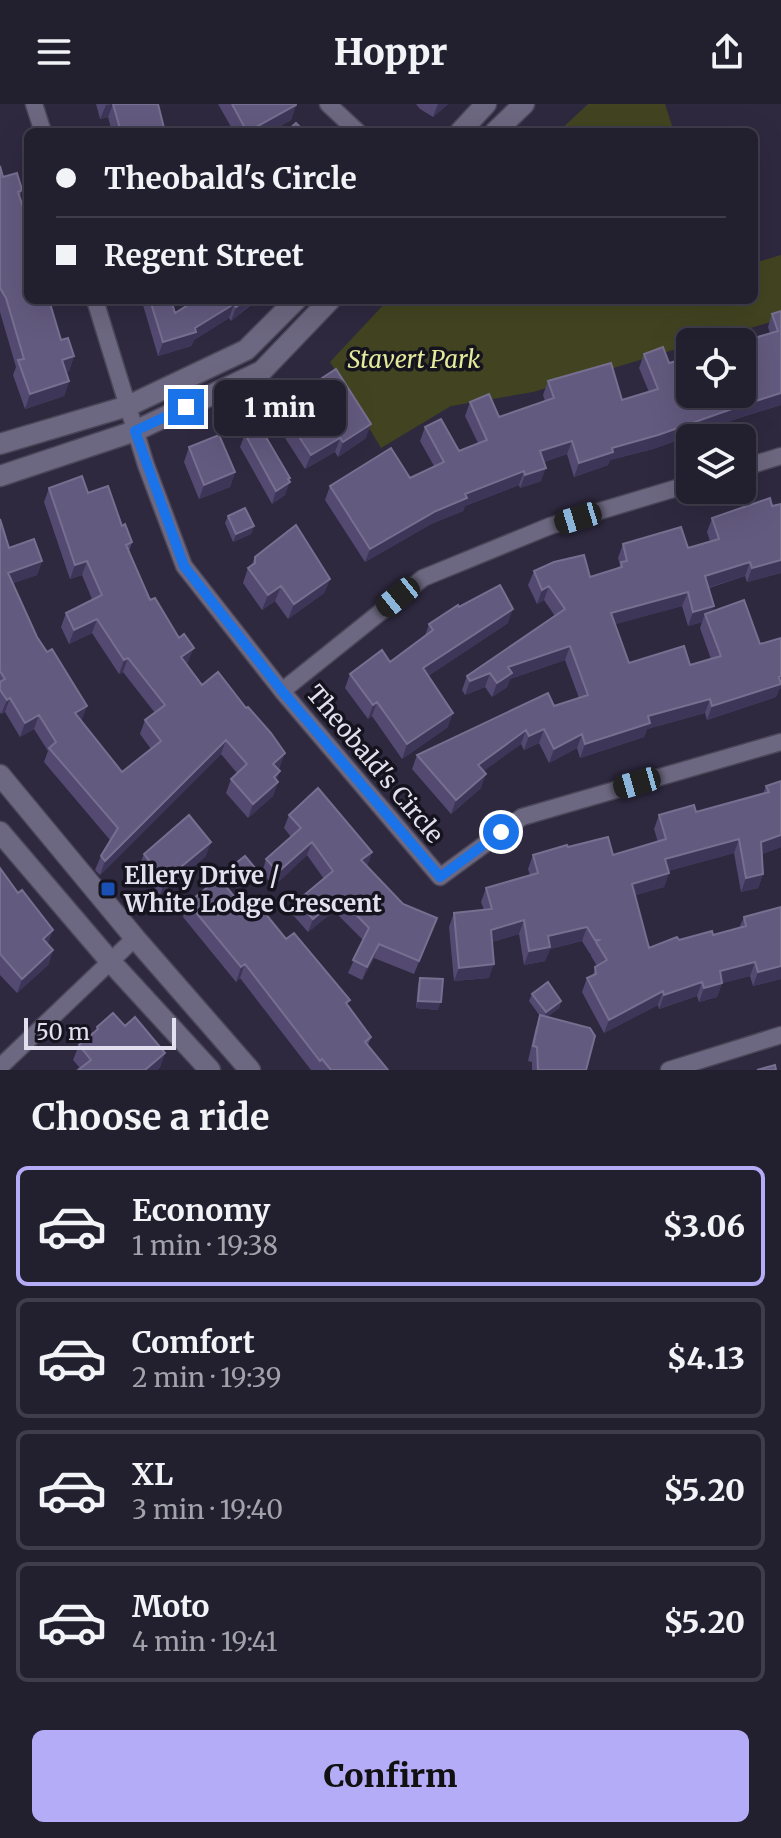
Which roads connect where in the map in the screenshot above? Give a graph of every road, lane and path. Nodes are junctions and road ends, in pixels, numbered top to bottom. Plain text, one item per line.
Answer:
1 (34, 104) edge
2 (328, 104) edge
3 (486, 104) edge
4 (524, 104) edge
5 (42, 128) edge
6 (354, 128) edge
7 (464, 128) edge
8 (499, 128) edge
9 (96, 304) edge
10 (292, 304) edge
11 (326, 304) edge
12 (128, 406) junction
13 (135, 431) junction
14 (0, 444) edge
15 (781, 456) edge
16 (756, 464) edge
17 (0, 476) edge
18 (676, 488) edge
19 (282, 691) junction
20 (781, 742) edge
21 (0, 775) edge
22 (0, 832) edge
23 (135, 938) junction
24 (110, 961) junction
25 (781, 1035) edge
26 (0, 1067) edge
27 (210, 1070) edge
28 (250, 1070) edge
29 (669, 1070) edge

1 - 5 street
2 - 6 street
3 - 7 street
4 - 8 street
9 - 12 street, Theobald's Circle
10 - 12 street
11 - 13 street
12 - 13 street, Theobald's Circle
12 - 14 street
13 - 17 street
13 - 19 street, Theobald's Circle
15 - 16 street
18 - 19 street, Theobald's Circle
19 - 20 street, Theobald's Circle
21 - 23 street
22 - 24 street
23 - 24 street
23 - 28 street
24 - 26 street
24 - 27 street
25 - 29 street

